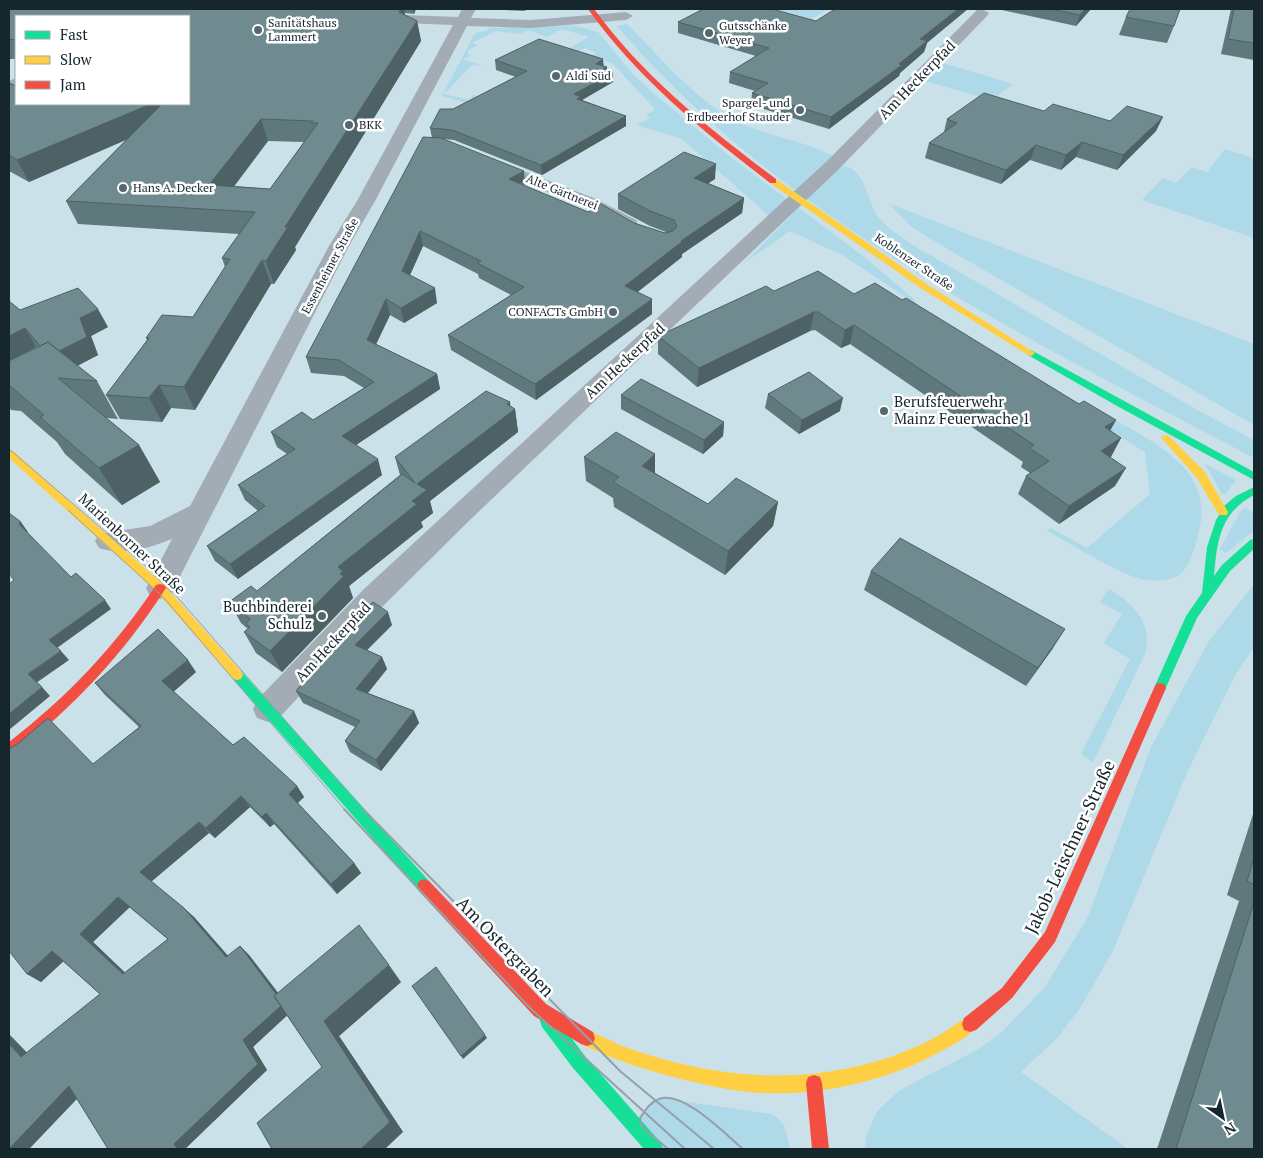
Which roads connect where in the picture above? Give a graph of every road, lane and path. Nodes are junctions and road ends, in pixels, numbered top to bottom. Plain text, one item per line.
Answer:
1 (982, 13) dead end
2 (594, 14) edge
3 (466, 15) edge
4 (626, 16) dead end
5 (360, 18) edge
6 (473, 157) edge
7 (642, 232) edge
8 (1143, 418) junction
9 (9, 453) edge
10 (1254, 476) edge
11 (1254, 491) edge
12 (200, 512) junction
13 (1223, 512) junction
14 (108, 541) junction
15 (1254, 543) edge
16 (160, 588) junction
17 (1207, 594) junction
18 (268, 709) junction
19 (9, 750) edge
20 (540, 1010) junction
21 (814, 1083) junction
22 (655, 1149) edge
23 (821, 1149) edge

1 - 18 street, Am Heckerpfad
2 - 3 street
2 - 4 street
2 - 8 street, Koblenzer Straße
3 - 5 street
3 - 12 street, Essenheimer Straße
6 - 7 street, Alte Gärtnerei
8 - 10 street, Koblenzer Straße
8 - 13 street
9 - 14 street, Marienborner Straße
11 - 13 street
12 - 14 street, Essenheimer Straße
12 - 16 street, Essenheimer Straße
13 - 17 street, Jakob-Leischner-Straße
14 - 16 street, Marienborner Straße
15 - 17 street, Jakob-Leischner-Straße
16 - 18 street, Marienborner Straße
16 - 19 street, Essenheimer Straße
17 - 21 street, Jakob-Leischner-Straße
18 - 20 street, Am Ostergraben
20 - 21 street, Am Ostergraben
20 - 22 street
21 - 23 street

